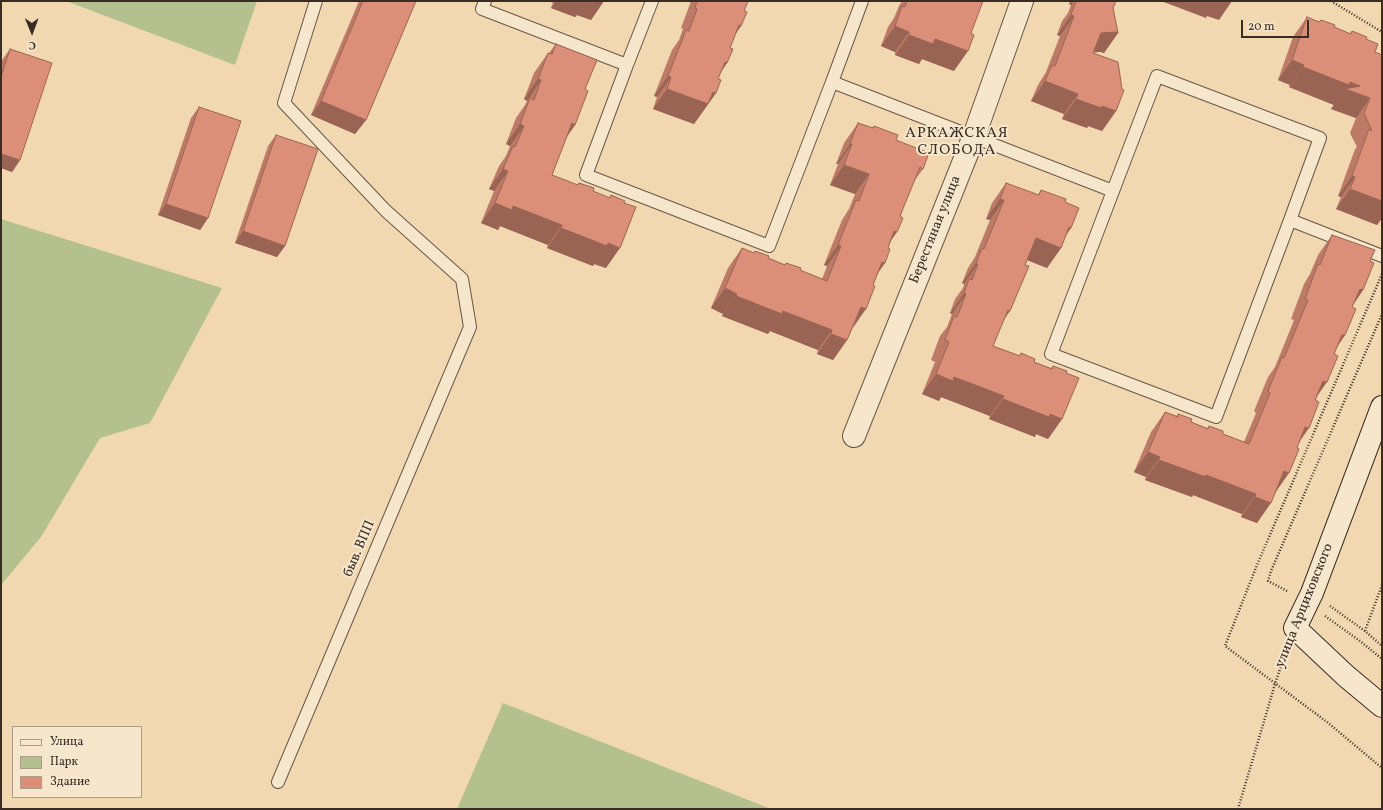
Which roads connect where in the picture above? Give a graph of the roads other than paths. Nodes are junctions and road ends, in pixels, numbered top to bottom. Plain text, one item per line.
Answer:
1 (316, 1) edge
2 (485, 1) edge
3 (652, 1) edge
4 (862, 1) edge
5 (1022, 1) edge
6 (627, 65) junction
7 (832, 82) junction
8 (974, 136) junction
9 (1113, 191) junction
10 (1290, 220) junction
11 (1382, 256) edge
12 (1382, 407) edge
13 (854, 436) dead end
14 (1382, 706) edge
15 (278, 782) dead end

1 - 15 lane, быв. ВПП
2 - 6 lane
3 - 6 lane
4 - 7 lane
5 - 8 street, Берестяная улица
6 - 7 lane
7 - 8 lane
8 - 9 lane
8 - 13 street, Берестяная улица
9 - 10 lane
9 - 10 lane
10 - 11 lane
12 - 14 street, улица Арциховского

